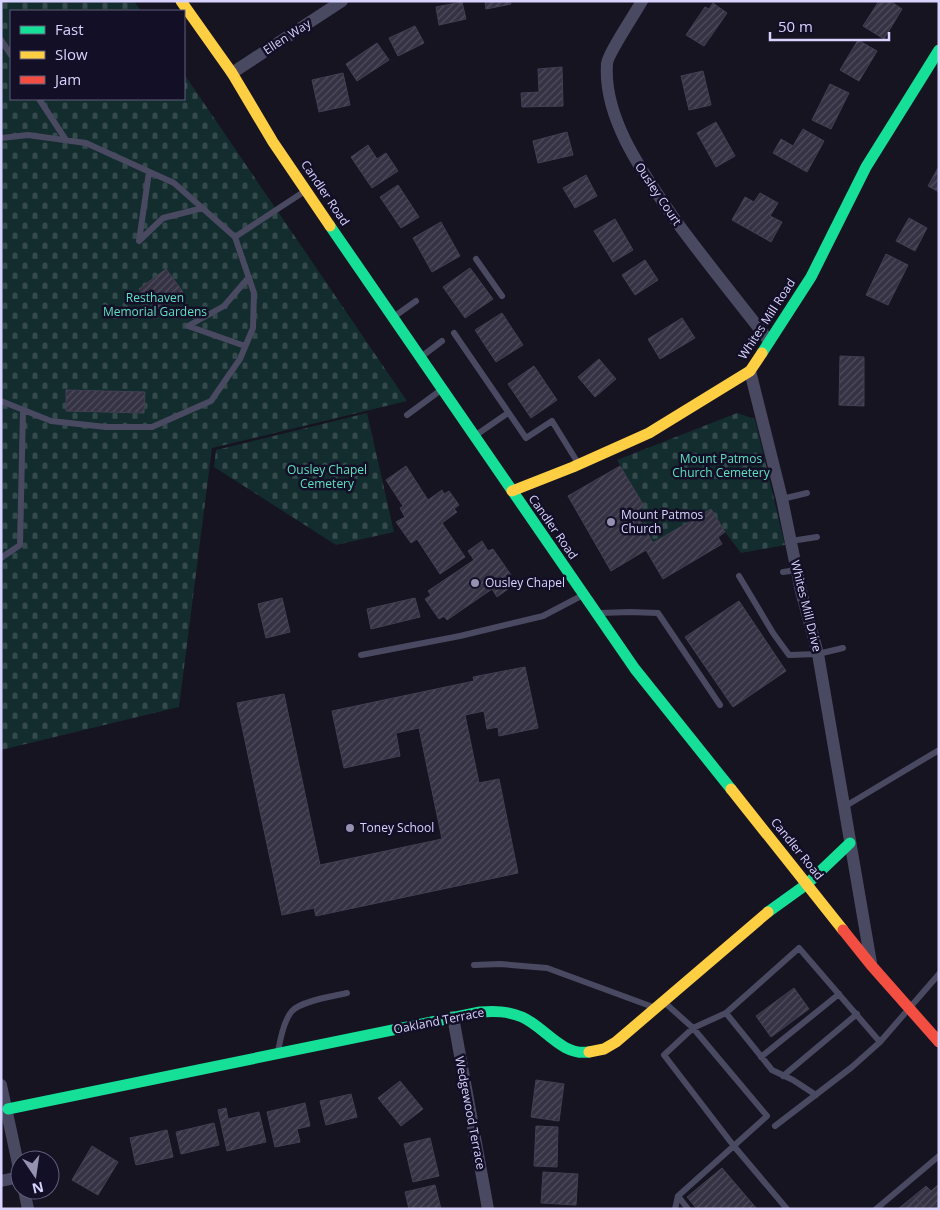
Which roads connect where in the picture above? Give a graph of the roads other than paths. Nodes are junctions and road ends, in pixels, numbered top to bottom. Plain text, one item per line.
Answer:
1 (181, 1) edge
2 (342, 1) edge
3 (642, 1) edge
4 (1, 40) edge
5 (939, 50) edge
6 (10, 54) edge
7 (232, 73) junction
8 (40, 100) edge
9 (1, 138) edge
10 (66, 140) junction
11 (149, 172) junction
12 (306, 190) junction
13 (203, 208) junction
14 (235, 237) junction
15 (476, 259) dead end
16 (248, 277) junction
17 (502, 296) dead end
18 (416, 301) dead end
19 (392, 318) junction
20 (454, 333) dead end
21 (769, 341) junction
22 (442, 342) dead end
23 (245, 346) junction
24 (420, 358) junction
25 (750, 371) junction
26 (442, 389) junction
27 (1, 401) edge
28 (23, 410) junction
29 (508, 413) junction
30 (406, 415) dead end
31 (474, 437) junction
32 (579, 464) junction
33 (512, 491) junction
34 (806, 493) dead end
35 (782, 499) junction
36 (817, 537) dead end
37 (791, 542) junction
38 (1, 558) edge
39 (797, 570) junction
40 (784, 572) dead end
41 (739, 576) dead end
42 (583, 594) junction
43 (596, 613) junction
44 (843, 648) dead end
45 (818, 654) junction
46 (361, 655) dead end
47 (720, 705) dead end
48 (939, 750) edge
49 (844, 808) junction
50 (850, 843) junction
51 (807, 884) junction
52 (474, 965) dead end
53 (871, 965) junction
54 (939, 974) edge
55 (347, 993) dead end
56 (839, 994) junction
57 (659, 1005) junction
58 (910, 1009) junction
59 (726, 1013) junction
60 (857, 1014) junction
61 (453, 1017) junction
62 (693, 1028) junction
63 (880, 1042) junction
64 (939, 1042) edge
65 (278, 1053) junction
66 (761, 1057) junction
67 (784, 1076) junction
68 (1, 1085) edge
69 (816, 1095) junction
70 (8, 1109) junction
71 (775, 1126) dead end
72 (733, 1145) junction
73 (15, 1150) edge
74 (939, 1156) edge
75 (678, 1196) junction
76 (488, 1209) edge
77 (675, 1209) edge
78 (688, 1209) edge
79 (787, 1209) edge
80 (876, 1209) edge

1 - 7 street, Candler Road
2 - 7 street, Ellen Way
3 - 21 street, Ousley Court
4 - 6 lane
5 - 21 street, Whites Mill Road
7 - 12 street, Candler Road
8 - 10 lane
9 - 10 lane
10 - 11 lane
11 - 13 lane
11 - 13 lane
12 - 14 lane
12 - 19 street, Candler Road
13 - 14 lane
14 - 16 lane
15 - 17 lane
16 - 23 lane
16 - 23 lane
18 - 19 lane
19 - 24 street, Candler Road
20 - 29 lane
21 - 25 street, Whites Mill Road
22 - 24 lane
23 - 28 lane
24 - 26 street, Candler Road
25 - 32 street, Whites Mill Road
25 - 35 street, Whites Mill Drive
26 - 30 lane
26 - 31 street, Candler Road
27 - 28 lane
28 - 38 lane
29 - 31 lane
29 - 32 lane
31 - 33 street, Candler Road
32 - 33 street, Whites Mill Road
33 - 42 street, Candler Road
34 - 35 lane
35 - 37 street, Whites Mill Drive
36 - 37 lane
37 - 39 street, Whites Mill Drive
39 - 40 lane
39 - 45 street, Whites Mill Drive
41 - 45 lane
42 - 43 street, Candler Road
42 - 46 lane
43 - 47 lane
43 - 51 street, Candler Road
44 - 45 lane
45 - 49 street, Whites Mill Drive
48 - 49 lane
49 - 50 street, Whites Mill Drive
50 - 51 street
50 - 53 street, Whites Mill Drive
51 - 53 street, Candler Road
51 - 57 street, Oakland Terrace
52 - 57 lane
53 - 58 street, Candler Road
54 - 58 lane
55 - 65 lane
56 - 59 lane
56 - 60 lane
56 - 66 lane
57 - 61 street, Oakland Terrace
57 - 62 lane
58 - 63 lane
58 - 64 street, Candler Road
59 - 62 lane
59 - 66 lane
60 - 63 lane
60 - 67 lane
61 - 65 street, Oakland Terrace
61 - 76 street, Wedgewood Terrace
62 - 72 lane
62 - 72 lane
63 - 69 lane
65 - 70 street, Oakland Terrace
66 - 67 lane
67 - 69 lane
68 - 70 street
69 - 71 lane
70 - 73 street
72 - 75 lane
72 - 79 lane
74 - 80 lane
75 - 77 lane
75 - 78 lane

